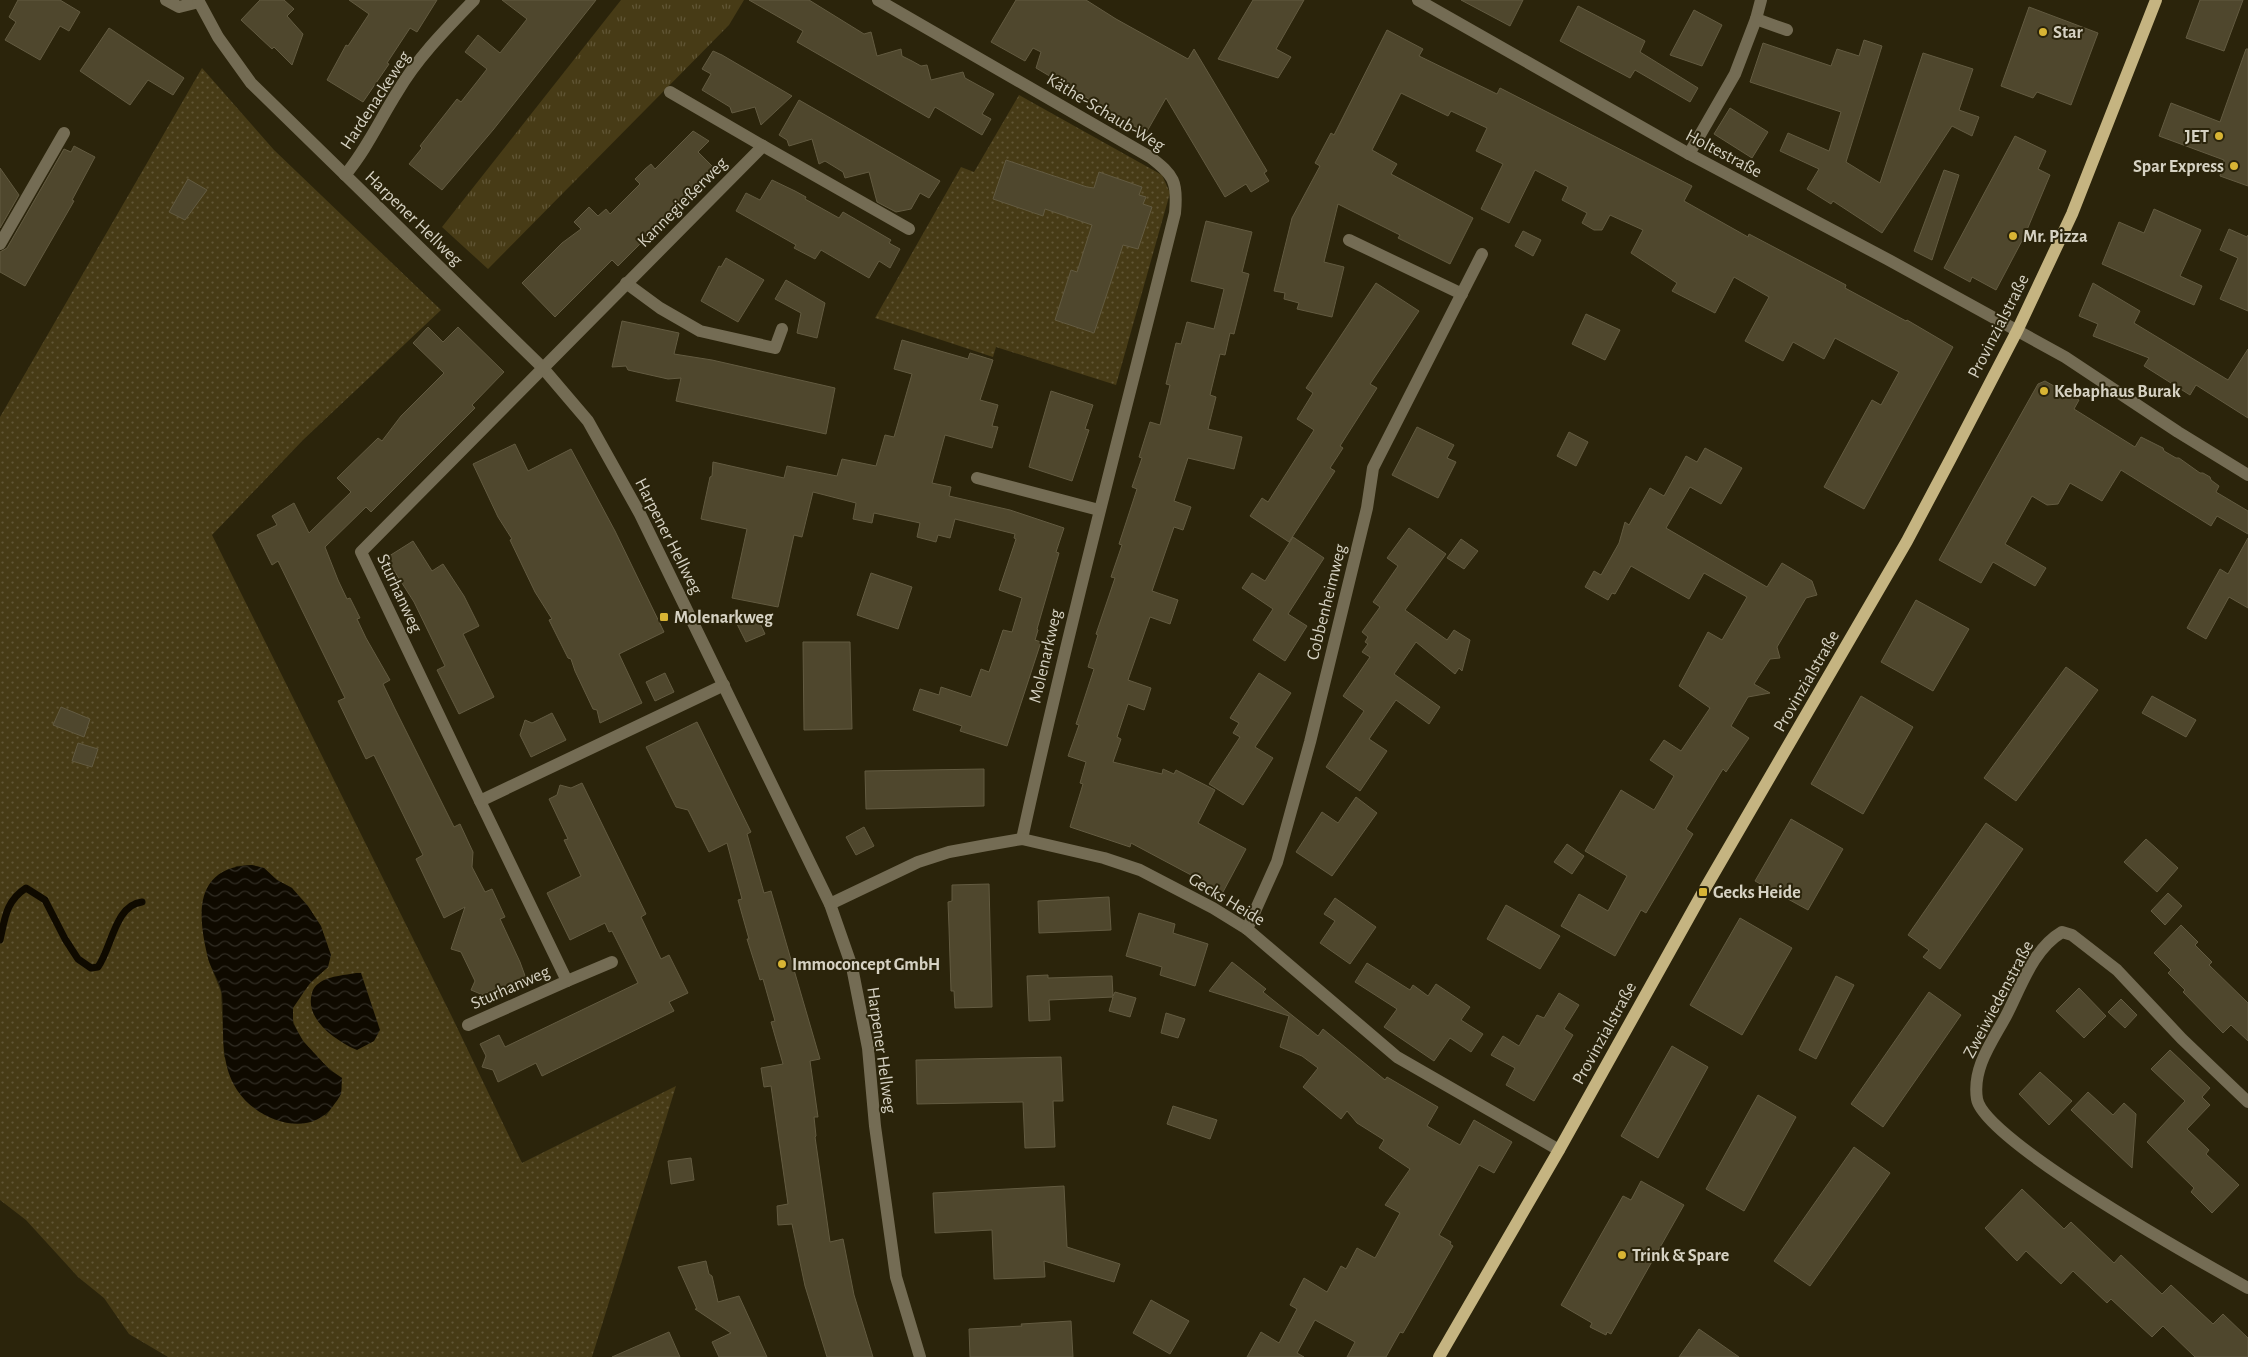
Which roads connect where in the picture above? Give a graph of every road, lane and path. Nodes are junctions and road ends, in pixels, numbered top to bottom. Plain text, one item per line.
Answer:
1 (166, 0) edge
2 (474, 0) edge
3 (1418, 0) edge
4 (1761, 0) edge
5 (2156, 0) edge
6 (198, 1) edge
7 (883, 1) edge
8 (1756, 19) junction
9 (1787, 30) dead end
10 (670, 92) dead end
11 (64, 133) dead end
12 (763, 146) junction
13 (1689, 154) junction
14 (345, 175) junction
15 (910, 229) dead end
16 (1349, 240) dead end
17 (0, 244) edge
18 (1482, 254) dead end
19 (626, 283) junction
20 (1462, 294) junction
21 (782, 329) dead end
22 (2017, 331) junction
23 (1139, 356) joint
24 (542, 367) junction
25 (2248, 475) edge
26 (977, 478) dead end
27 (1099, 510) junction
28 (724, 685) junction
29 (480, 800) junction
30 (1022, 839) junction
31 (830, 904) junction
32 (1247, 929) junction
33 (612, 962) dead end
34 (567, 981) junction
35 (468, 1025) dead end
36 (2248, 1102) edge
37 (1559, 1150) junction
38 (2248, 1288) edge
39 (920, 1357) edge
40 (1439, 1357) edge

1 - 6 street
2 - 14 street, Hardenackeweg
3 - 13 street, Holtestraße
4 - 8 street
5 - 22 main road, Provinzialstraße
6 - 14 street, Harpener Hellweg
7 - 23 street, Käthe-Schaub-Weg
8 - 9 street
8 - 13 street
10 - 12 street
11 - 17 street
12 - 15 street
12 - 19 street, Kannegießerweg
13 - 22 street, Holtestraße
14 - 24 street, Harpener Hellweg
16 - 20 street
18 - 20 street, Cobbenheimweg
19 - 21 street
19 - 24 street, Kannegießerweg
20 - 32 street, Cobbenheimweg
22 - 25 street, Holtestraße
22 - 37 main road, Provinzialstraße
23 - 27 street, Molenarkweg
24 - 28 street, Harpener Hellweg
24 - 29 street, Sturhanweg
26 - 27 street
27 - 30 street, Molenarkweg
28 - 29 street
28 - 31 street, Harpener Hellweg
29 - 34 street, Sturhanweg
30 - 31 street, Gecks Heide
30 - 32 street, Gecks Heide
31 - 39 street, Harpener Hellweg
32 - 37 street, Gecks Heide
33 - 34 street, Sturhanweg
34 - 35 street, Sturhanweg
36 - 38 street, Zweiwiedenstraße
37 - 40 main road, Provinzialstraße

